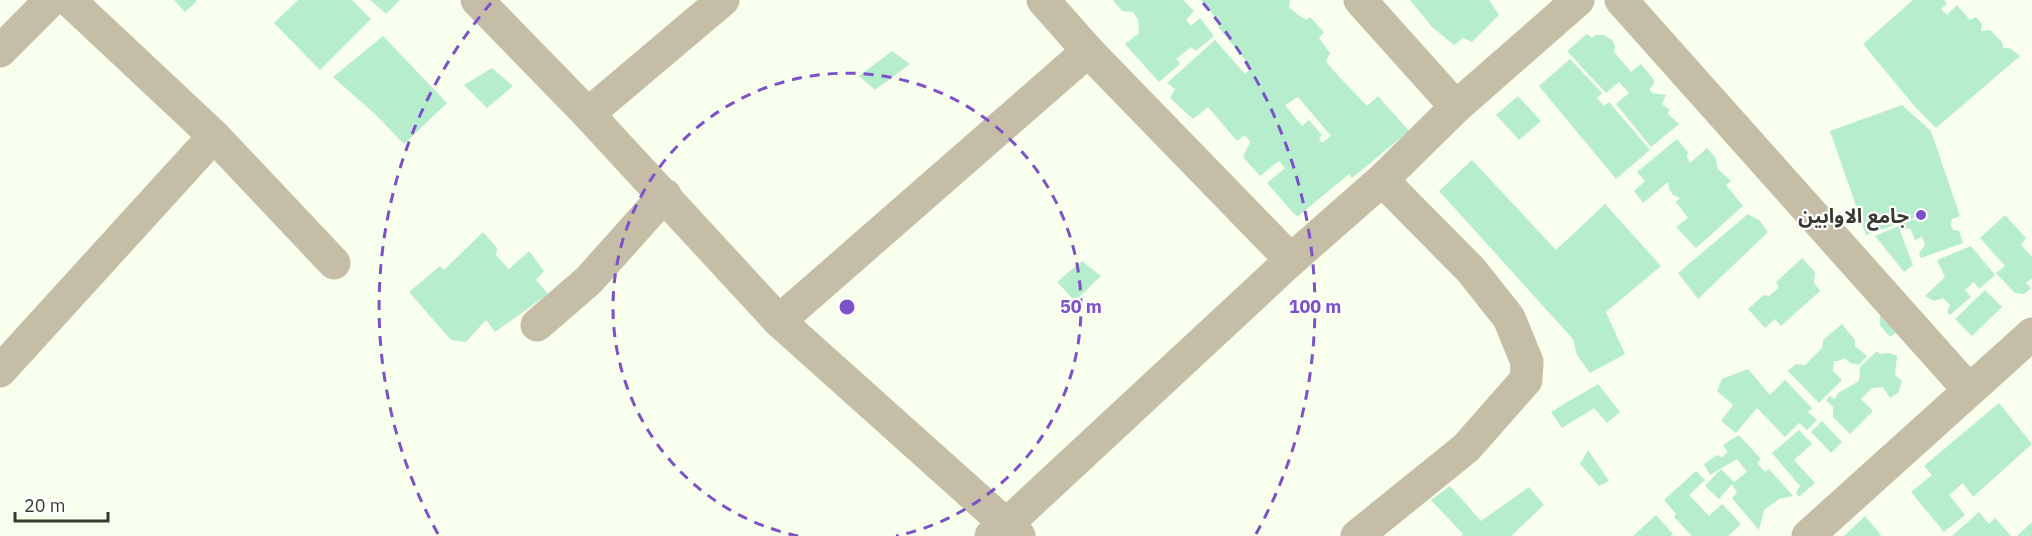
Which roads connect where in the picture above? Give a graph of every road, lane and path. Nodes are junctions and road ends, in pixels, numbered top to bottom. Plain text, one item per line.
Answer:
1 (51, 0) edge
2 (69, 0) edge
3 (477, 0) edge
4 (723, 0) edge
5 (1043, 0) edge
6 (1360, 0) edge
7 (1578, 0) edge
8 (1621, 0) edge
9 (0, 51) edge
10 (1088, 51) junction
11 (1455, 106) junction
12 (588, 114) junction
13 (213, 136) junction
14 (1382, 180) junction
15 (665, 195) junction
16 (1291, 260) junction
17 (334, 263) dead end
18 (779, 321) junction
19 (537, 325) dead end
20 (2026, 352) edge
21 (0, 371) edge
22 (1969, 390) junction
23 (1006, 532) edge
24 (1357, 536) edge
25 (1808, 536) edge

1 - 9 street
2 - 13 street
3 - 12 street
4 - 12 street
5 - 10 street
6 - 11 street
7 - 11 street
8 - 22 street
10 - 16 street
10 - 18 street
11 - 14 street
12 - 15 street
13 - 17 street
13 - 21 street
14 - 16 street
14 - 24 street
15 - 18 street
15 - 19 street
16 - 23 street
18 - 23 street
20 - 22 street
22 - 25 street

